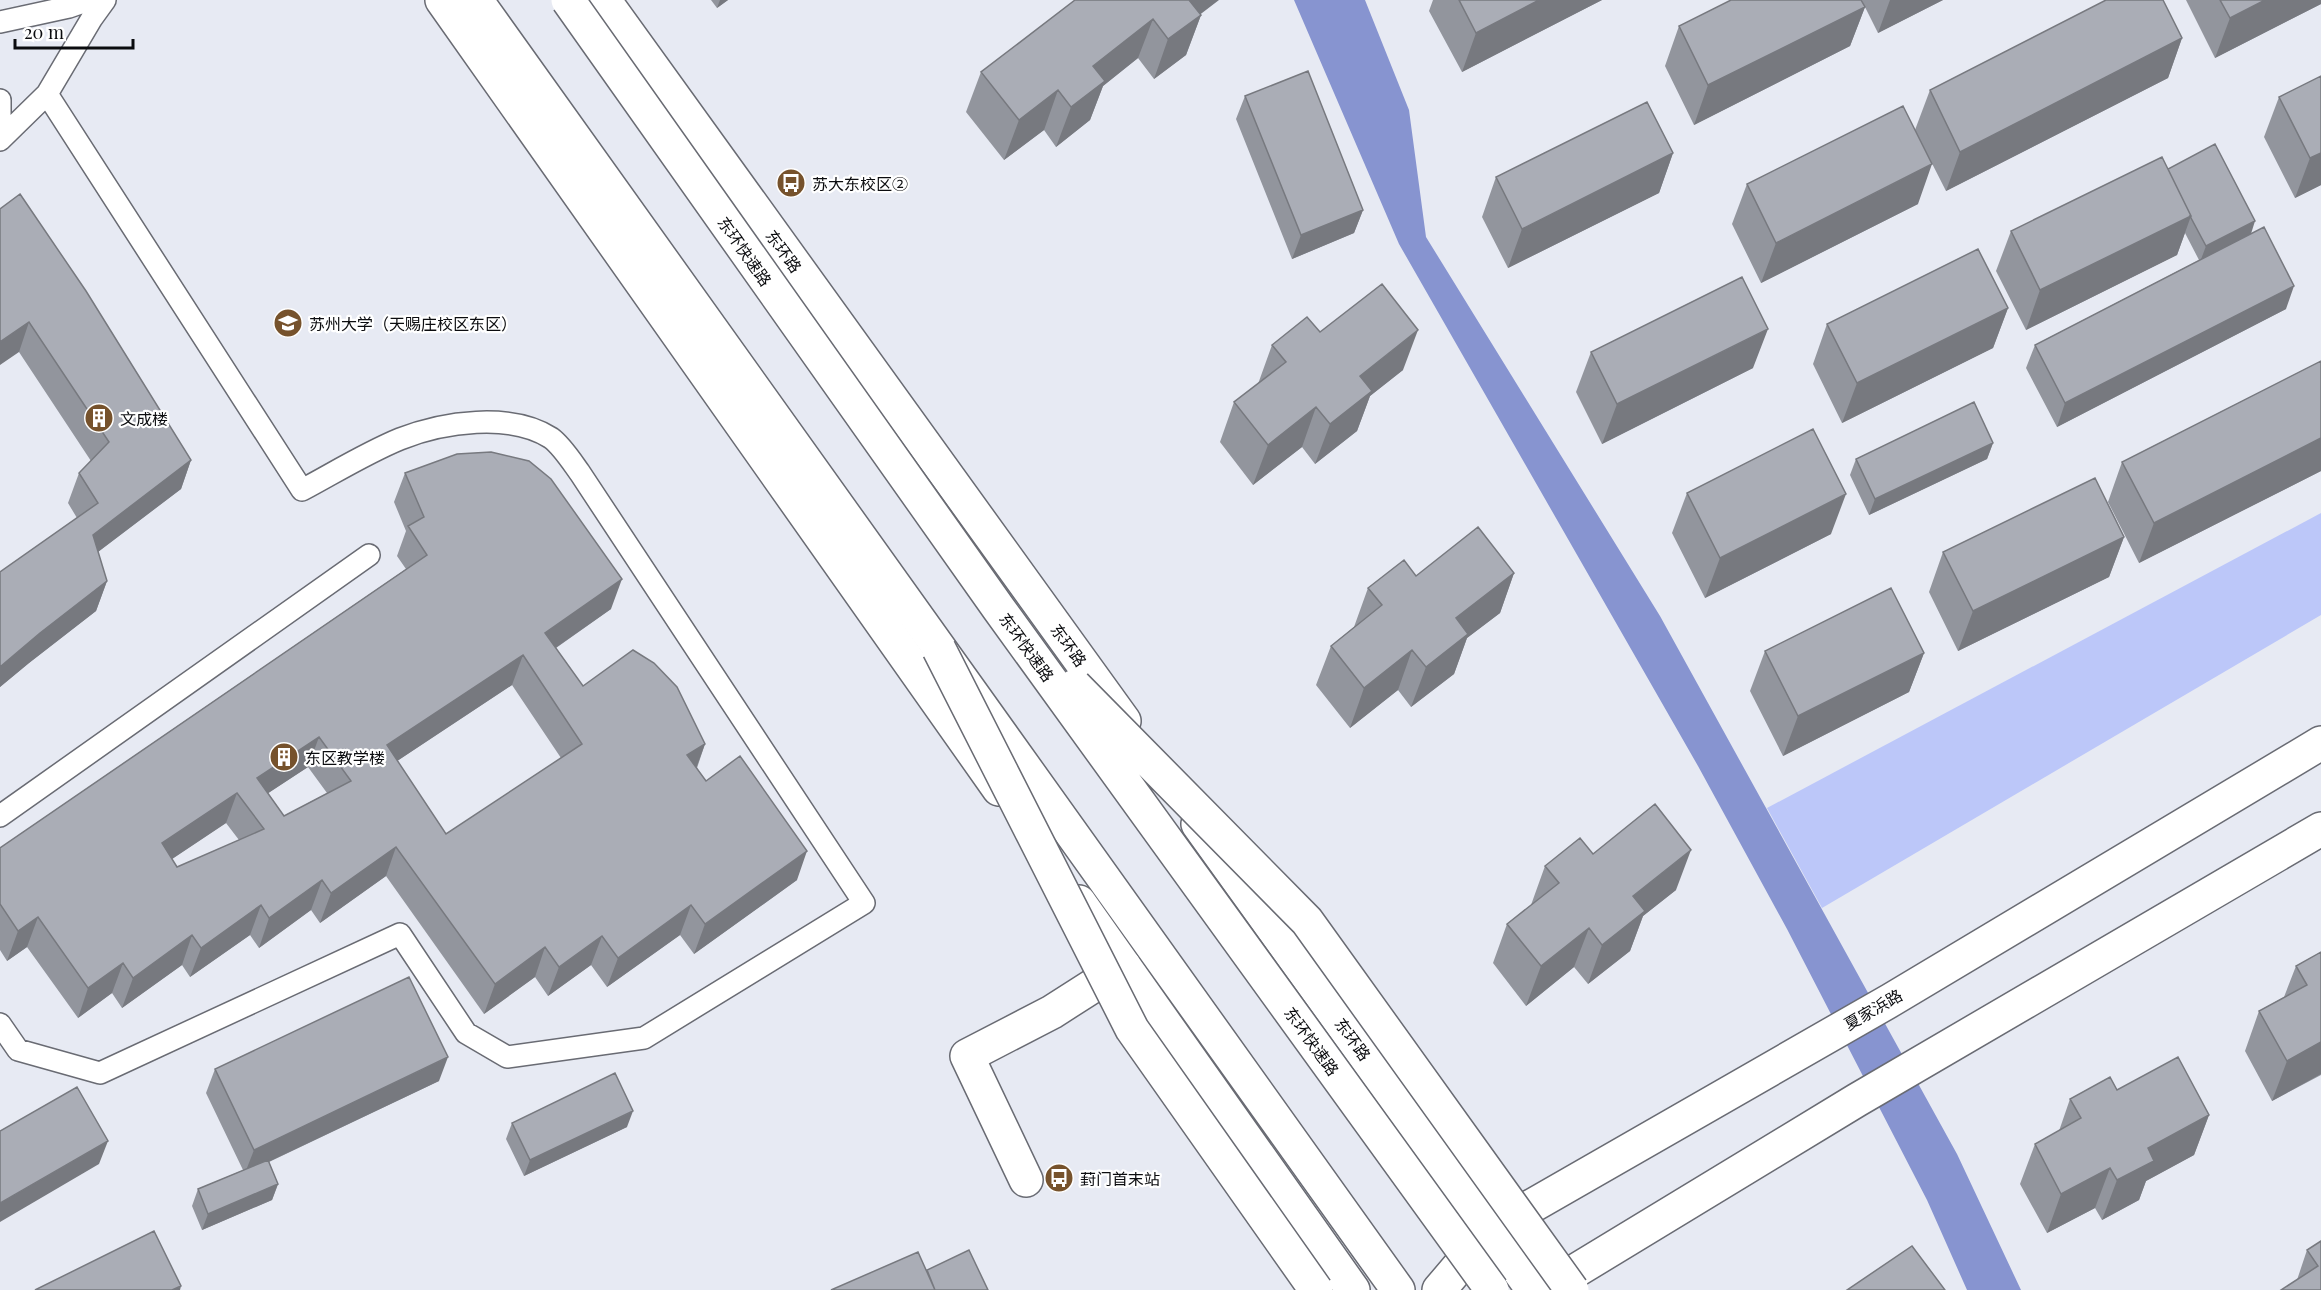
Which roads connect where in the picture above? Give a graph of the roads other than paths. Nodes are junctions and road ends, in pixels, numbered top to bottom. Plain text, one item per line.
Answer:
1 (89, 0) edge
2 (105, 0) edge
3 (442, 0) edge
4 (476, 0) edge
5 (567, 0) edge
6 (604, 0) edge
7 (0, 22) edge
8 (47, 94) junction
9 (0, 100) edge
10 (0, 123) edge
11 (0, 140) edge
12 (369, 555) dead end
13 (999, 609) junction
14 (939, 649) junction
15 (2321, 743) edge
16 (0, 816) edge
17 (2321, 829) edge
18 (1124, 966) junction
19 (0, 1024) edge
20 (1026, 1180) dead end
21 (1491, 1230) junction
22 (1316, 1290) edge
23 (1353, 1290) edge
24 (1398, 1290) edge
25 (1439, 1290) edge
26 (1492, 1290) edge
27 (1533, 1290) edge
28 (1544, 1290) edge
29 (1572, 1290) edge

1 - 7 lane
2 - 8 lane
3 - 18 main road
4 - 14 main road
5 - 13 main road, 东环快速路, bridge
6 - 21 main road, 东环路
8 - 11 lane
8 - 19 lane
9 - 10 lane
12 - 16 lane
13 - 26 main road, 东环快速路, bridge
13 - 29 main road, bridge
14 - 22 main road, bridge
14 - 24 main road, bridge
15 - 21 main road, 夏家浜路
17 - 28 main road
18 - 20 main road
18 - 23 main road
21 - 25 main road, 夏家浜路
21 - 27 main road, 东环路

